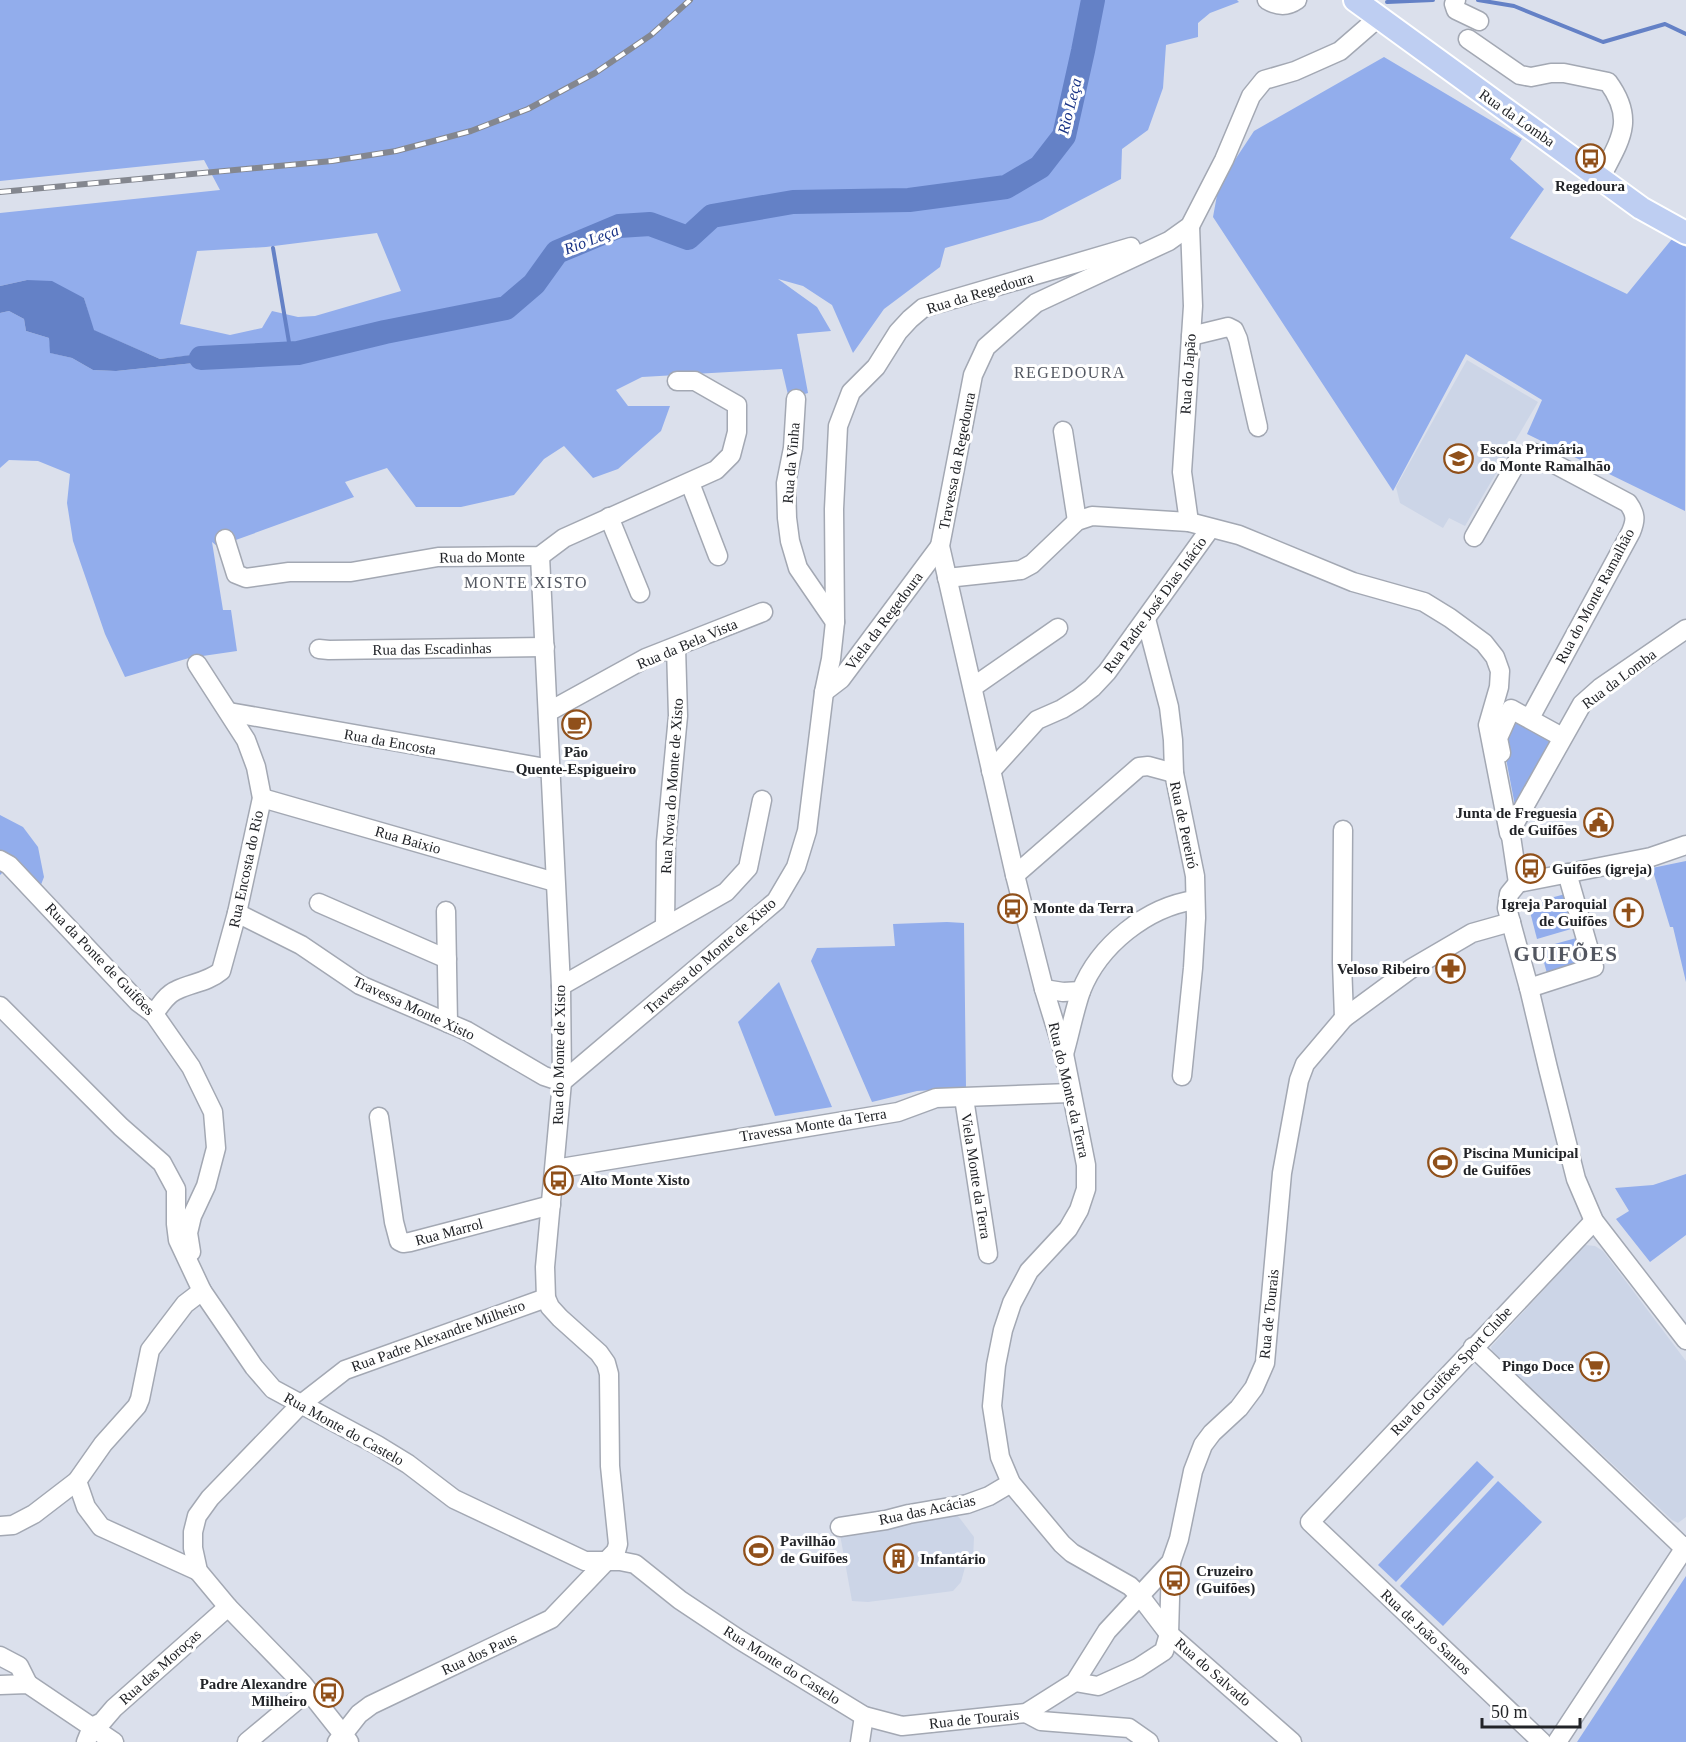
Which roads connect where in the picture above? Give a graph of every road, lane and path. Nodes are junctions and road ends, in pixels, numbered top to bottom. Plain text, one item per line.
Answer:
1 (1267, 0) edge
2 (1297, 0) edge
3 (1355, 0) edge
4 (1455, 0) edge
5 (1377, 18) junction
6 (1479, 21) dead end
7 (1468, 39) dead end
8 (1601, 177) junction
9 (1190, 226) junction
10 (1685, 232) edge
11 (1191, 336) junction
12 (677, 381) dead end
13 (796, 399) dead end
14 (1258, 427) dead end
15 (1063, 431) dead end
16 (690, 483) junction
17 (609, 516) junction
18 (1077, 520) junction
19 (1189, 522) junction
20 (1210, 529) junction
21 (1474, 537) dead end
22 (225, 539) dead end
23 (940, 546) junction
24 (540, 556) junction
25 (718, 556) dead end
26 (947, 578) junction
27 (640, 593) dead end
28 (763, 612) dead end
29 (1146, 620) junction
30 (835, 622) junction
31 (1058, 628) dead end
32 (1686, 630) edge
33 (545, 647) junction
34 (676, 647) junction
35 (319, 649) dead end
36 (197, 664) dead end
37 (973, 687) junction
38 (824, 692) junction
39 (229, 712) junction
40 (548, 712) junction
41 (1530, 718) junction
42 (1562, 737) junction
43 (551, 769) junction
44 (991, 771) junction
45 (1174, 773) junction
46 (262, 798) junction
47 (762, 800) dead end
48 (1343, 830) dead end
49 (1513, 830) junction
50 (1686, 845) edge
51 (0, 860) edge
52 (1567, 873) junction
53 (1015, 875) junction
54 (555, 882) junction
55 (1518, 883) junction
56 (1195, 900) junction
57 (319, 903) dead end
58 (446, 911) dead end
59 (237, 912) junction
60 (1511, 922) junction
61 (665, 925) junction
62 (447, 959) junction
63 (561, 986) junction
64 (1530, 988) junction
65 (1044, 989) junction
66 (1081, 991) junction
67 (0, 1006) edge
68 (154, 1014) junction
69 (1344, 1018) junction
70 (448, 1023) junction
71 (1064, 1054) junction
72 (1182, 1076) dead end
73 (562, 1083) junction
74 (1070, 1093) junction
75 (964, 1098) junction
76 (379, 1117) dead end
77 (555, 1169) junction
78 (551, 1205) junction
79 (1594, 1221) junction
80 (988, 1254) dead end
81 (193, 1272) junction
82 (202, 1291) junction
83 (546, 1298) junction
84 (1686, 1340) edge
85 (1473, 1347) junction
86 (300, 1405) junction
87 (77, 1481) junction
88 (1011, 1483) junction
89 (1310, 1522) joint
90 (0, 1526) edge
91 (840, 1527) dead end
92 (1685, 1547) edge
93 (606, 1561) junction
94 (1172, 1562) junction
95 (198, 1571) junction
96 (1140, 1596) junction
97 (228, 1607) junction
98 (1169, 1634) junction
99 (0, 1656) edge
100 (1075, 1682) junction
101 (28, 1684) junction
102 (0, 1685) edge
103 (308, 1691) junction
104 (1026, 1713) junction
105 (864, 1716) junction
106 (89, 1735) edge
107 (343, 1739) edge
108 (114, 1742) edge
109 (247, 1742) edge
110 (860, 1742) edge
111 (1149, 1742) edge
112 (1292, 1742) edge
113 (1542, 1742) edge
114 (1557, 1742) edge

1 - 2 street
3 - 5 main road, Rua da Lomba
4 - 6 street
5 - 8 main road, Rua da Lomba
5 - 9 street, Travessa da Regedoura
7 - 8 street
8 - 10 main road, Rua da Lomba
9 - 11 street, Rua do Japão
9 - 23 street, Travessa da Regedoura
9 - 30 street, Rua da Regedoura
11 - 14 street
11 - 19 street, Rua do Japão
12 - 16 street, Rua do Monte
13 - 30 street, Rua da Vinha
15 - 18 street
16 - 17 street, Rua do Monte
16 - 25 street
17 - 24 street, Rua do Monte
17 - 27 street
18 - 19 street
18 - 26 street
19 - 20 street
20 - 29 street, Rua Padre José Dias Inácio
20 - 49 street
21 - 41 street, Rua do Monte Ramalhão
22 - 24 street, Rua do Monte
23 - 26 street, Travessa da Regedoura
23 - 38 street, Viela da Regedoura
24 - 33 street, Rua do Monte de Xisto
26 - 37 street, Rua do Monte da Terra
28 - 34 street, Rua da Bela Vista
29 - 44 street, Rua Padre José Dias Inácio
29 - 45 street
30 - 38 street, Rua da Regedoura
31 - 37 street
32 - 42 street, Rua da Lomba
33 - 35 street, Rua das Escadinhas
33 - 40 street, Rua do Monte de Xisto
34 - 40 street, Rua da Bela Vista
34 - 61 street, Rua Nova do Monte de Xisto
36 - 39 street, Rua Encosta do Rio
37 - 44 street, Rua do Monte da Terra
38 - 73 street, Travessa do Monte de Xisto
39 - 43 street, Rua da Encosta
39 - 46 street, Rua Encosta do Rio
40 - 43 street, Rua do Monte de Xisto
41 - 42 street
41 - 49 street
42 - 49 street, Rua da Lomba
43 - 54 street, Rua do Monte de Xisto
44 - 53 street, Rua do Monte da Terra
45 - 53 street, Rua de Pereiró
45 - 56 street, Rua de Pereiró
46 - 54 street, Rua Baixio
46 - 59 street, Rua Encosta do Rio
47 - 61 street
48 - 69 street
49 - 55 street
50 - 52 street
51 - 68 street, Rua da Ponte de Guifões
52 - 55 street
52 - 64 street
53 - 65 street, Rua do Monte da Terra
54 - 63 street, Rua do Monte de Xisto
55 - 60 street
56 - 66 street
56 - 72 street, Rua de Pereiró
57 - 62 street
58 - 62 street
59 - 68 street, Rua Encosta do Rio
59 - 70 street, Travessa Monte Xisto
60 - 64 street
60 - 69 street, Rua de Tourais
61 - 63 street
62 - 70 street
63 - 73 street, Rua do Monte de Xisto
64 - 79 street
65 - 66 street
65 - 71 street, Rua do Monte da Terra
66 - 71 street
67 - 81 street, Rua Monte do Castelo
68 - 81 street, Rua da Ponte de Guifões
69 - 94 street, Rua de Tourais
70 - 73 street, Travessa Monte Xisto
71 - 74 street, Rua do Monte da Terra
73 - 77 street, Rua do Monte de Xisto
74 - 75 street, Travessa Monte da Terra
74 - 88 street, Rua do Monte da Terra
75 - 77 street, Travessa Monte da Terra
75 - 80 street, Viela Monte da Terra
76 - 78 street, Rua Marrol
77 - 78 street, Rua do Monte de Xisto
78 - 83 street, Rua do Monte de Xisto
79 - 84 street
79 - 85 street, Rua do Guifões Sport Clube
81 - 82 street, Rua Monte do Castelo
82 - 86 street, Rua Monte do Castelo
82 - 87 street
83 - 86 street, Rua Padre Alexandre Milheiro
83 - 93 street
85 - 89 street, Rua do Guifões Sport Clube
85 - 92 street
86 - 93 street, Rua Monte do Castelo
86 - 95 street, Rua Padre Alexandre Milheiro
87 - 90 street
87 - 95 street
88 - 91 street, Rua das Acácias
88 - 96 street, Rua do Monte da Terra
89 - 113 street, Rua de João Santos
92 - 114 street
93 - 105 street, Rua Monte do Castelo
93 - 107 street, Rua dos Paus
94 - 96 street, Rua de Tourais
94 - 98 street
95 - 97 street
96 - 98 street, Rua do Salvado
96 - 100 street, Rua de Tourais
97 - 103 street
97 - 106 street, Rua das Moroças
98 - 100 street
98 - 112 street, Rua do Salvado
99 - 101 street
100 - 104 street, Rua de Tourais
101 - 102 street
101 - 106 street
103 - 107 street
103 - 109 street
104 - 105 street, Rua de Tourais
104 - 111 street
105 - 110 street
106 - 108 street

